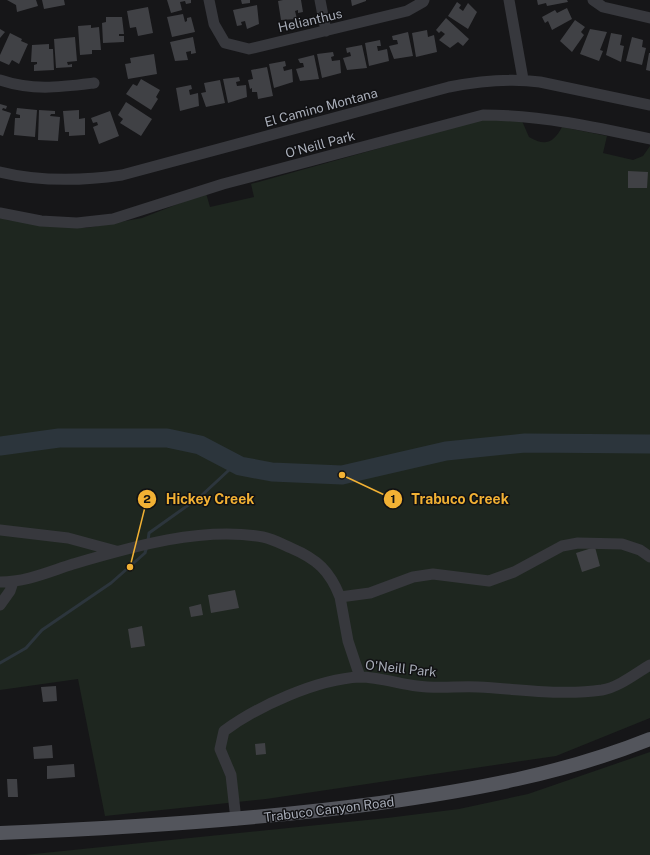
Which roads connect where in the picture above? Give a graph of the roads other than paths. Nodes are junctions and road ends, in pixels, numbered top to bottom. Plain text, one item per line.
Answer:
1 (209, 0) edge
2 (320, 0) edge
3 (509, 0) edge
4 (592, 0) edge
5 (424, 1) edge
6 (650, 18) edge
7 (326, 31) junction
8 (523, 79) junction
9 (0, 80) edge
10 (94, 83) dead end
11 (650, 105) edge
12 (650, 139) edge
13 (0, 172) edge
14 (0, 213) edge
15 (0, 530) edge
16 (117, 551) junction
17 (650, 557) edge
18 (0, 582) edge
19 (13, 582) junction
20 (340, 597) junction
21 (0, 605) edge
22 (650, 665) edge
23 (360, 677) junction
24 (650, 739) edge
25 (236, 820) junction
26 (0, 833) edge

1 - 7 street, Helianthus
2 - 7 street
3 - 8 street
4 - 6 street
5 - 7 street, Helianthus
8 - 11 street, El Camino Montana
8 - 13 street, El Camino Montana
9 - 10 street
12 - 14 street, O'Neill Park
15 - 16 street
16 - 19 street
16 - 20 street
17 - 20 street
18 - 19 street
19 - 21 street
20 - 23 street
22 - 23 street, O'Neill Park
23 - 25 street, O'Neill Park
24 - 25 main road, Trabuco Canyon Road
25 - 26 main road, Trabuco Canyon Road

